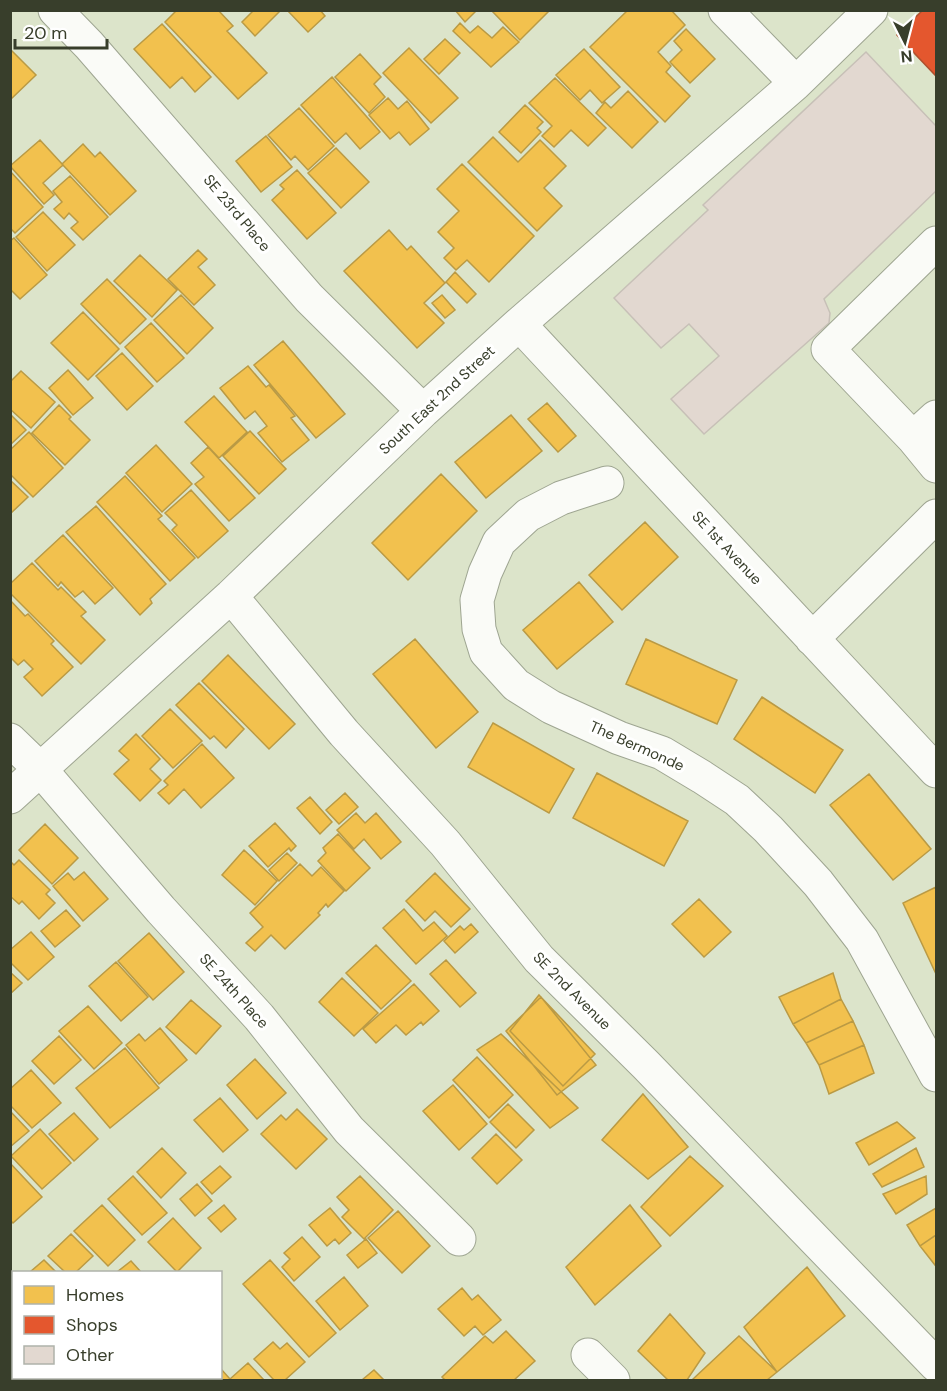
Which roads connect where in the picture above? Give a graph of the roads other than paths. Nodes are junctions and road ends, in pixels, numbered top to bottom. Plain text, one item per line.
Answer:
1 (55, 10) edge
2 (725, 10) edge
3 (871, 10) edge
4 (796, 83) junction
5 (936, 243) edge
6 (519, 324) junction
7 (423, 411) junction
8 (925, 428) edge
9 (936, 466) edge
10 (607, 483) dead end
11 (936, 516) edge
12 (231, 596) junction
13 (812, 639) junction
14 (10, 740) edge
15 (40, 769) junction
16 (936, 771) edge
17 (10, 798) edge
18 (936, 1075) edge
19 (459, 1239) dead end
20 (588, 1355) dead end
21 (936, 1365) edge
22 (613, 1380) edge

1 - 7 street, SE 23rd Place
2 - 4 street
3 - 4 street, South East 2nd Street
4 - 6 street, South East 2nd Street
5 - 8 street
6 - 7 street, South East 2nd Street
6 - 13 street, SE 1st Avenue
7 - 12 street, South East 2nd Street
8 - 9 street
10 - 18 street, The Bermonde
11 - 13 street
12 - 15 street, South East 2nd Street
12 - 21 street, SE 2nd Avenue
13 - 16 street, SE 1st Avenue
14 - 15 street, SE 24th Place
15 - 17 street, South East 2nd Street
15 - 19 street, SE 24th Place
20 - 22 street

